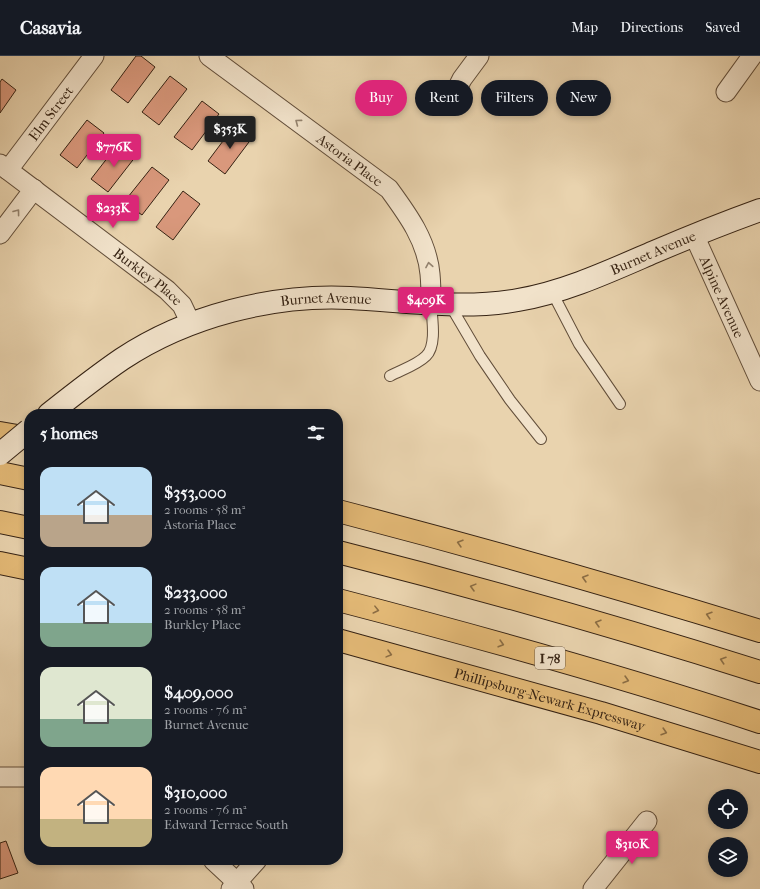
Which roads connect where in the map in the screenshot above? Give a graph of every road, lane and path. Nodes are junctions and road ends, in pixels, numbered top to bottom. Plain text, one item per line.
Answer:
1 (94, 56) edge
2 (209, 56) edge
3 (480, 56) edge
4 (752, 56) edge
5 (462, 80) edge
6 (726, 92) dead end
7 (4, 167) edge
8 (34, 189) junction
9 (760, 210) edge
10 (0, 234) edge
11 (694, 235) junction
12 (552, 292) junction
13 (441, 305) junction
14 (191, 324) junction
15 (390, 376) dead end
16 (760, 380) edge
17 (620, 404) dead end
18 (55, 409) edge
19 (0, 433) edge
20 (24, 434) edge
21 (24, 437) edge
22 (541, 439) dead end
23 (0, 454) edge
24 (0, 473) edge
25 (24, 478) edge
26 (343, 512) edge
27 (0, 522) edge
28 (24, 527) edge
29 (343, 553) edge
30 (343, 601) edge
31 (760, 631) edge
32 (343, 641) edge
33 (760, 672) edge
34 (760, 722) edge
35 (760, 762) edge
36 (0, 777) edge
37 (24, 777) edge
38 (646, 821) dead end
39 (217, 865) edge
40 (253, 865) edge
41 (237, 887) edge
42 (593, 889) edge

1 - 7 street, Elm Street
13 -> 2 street, Astoria Place
3 - 5 street
4 - 6 street
7 - 8 street, Burkley Place
10 -> 8 street
8 - 14 street, Burkley Place
9 - 11 street, Burnet Avenue
11 - 12 street, Burnet Avenue
11 - 16 street, Alpine Avenue
12 - 13 street, Burnet Avenue
12 - 17 lane
13 - 14 street, Burnet Avenue
13 - 15 lane
13 - 22 lane
14 - 18 street, Burnet Avenue
19 - 21 highway
20 - 23 street, bridge
24 - 25 highway
31 -> 26 highway
27 - 28 highway
33 -> 29 highway
30 -> 34 highway, I 78
32 -> 35 highway, Phillipsburg-Newark Expressway
36 - 37 street
38 - 42 street
39 - 41 street
40 - 41 street

